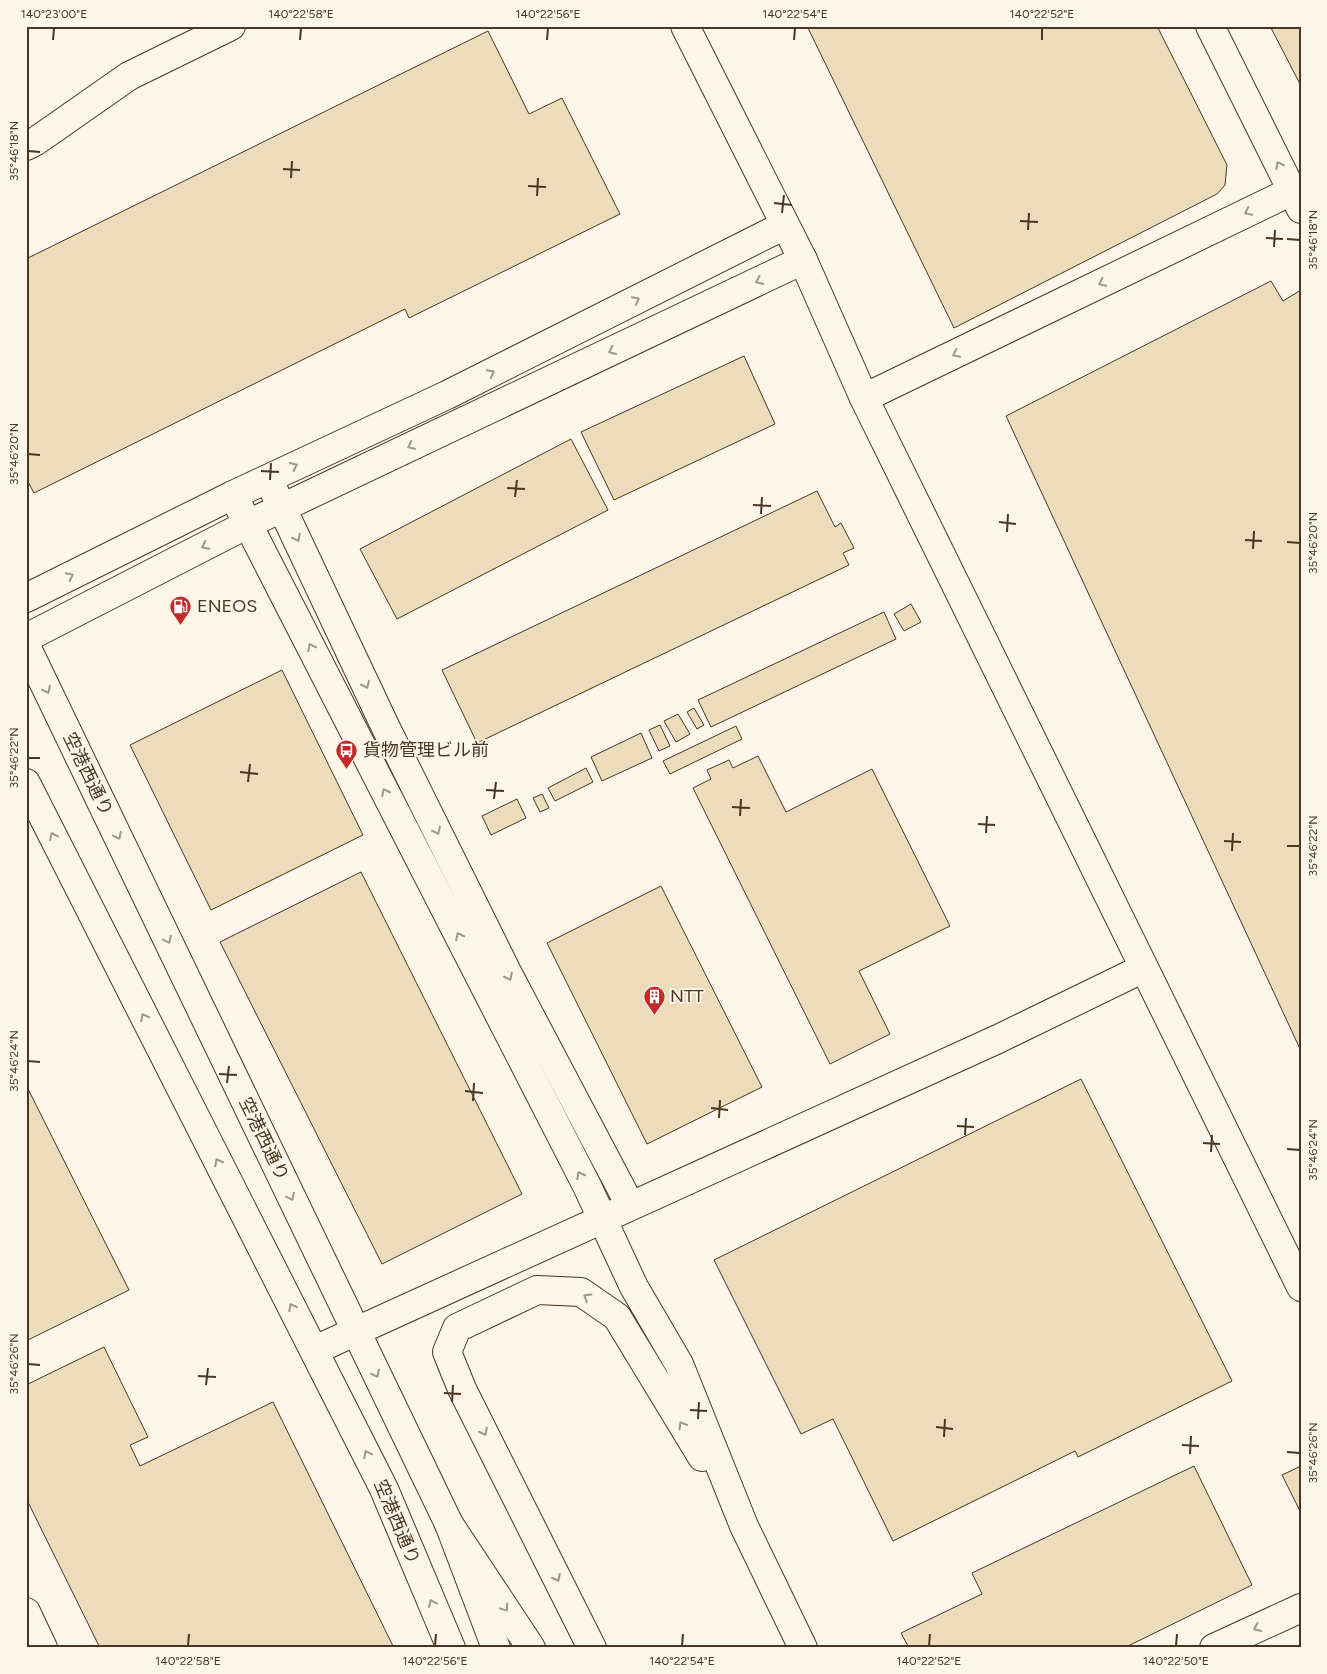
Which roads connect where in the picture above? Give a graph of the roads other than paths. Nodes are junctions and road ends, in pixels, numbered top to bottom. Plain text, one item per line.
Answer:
1 (231, 26) edge
2 (685, 26) edge
3 (1210, 26) edge
4 (26, 146) edge
5 (1296, 200) edge
6 (785, 225) junction
7 (803, 260) junction
8 (864, 398) junction
9 (268, 478) junction
10 (233, 495) junction
11 (282, 508) junction
12 (248, 524) junction
13 (26, 598) edge
14 (26, 638) edge
15 (26, 646) edge
16 (26, 783) edge
17 (1144, 968) junction
18 (630, 1205) junction
19 (602, 1218) junction
20 (1301, 1287) edge
21 (355, 1331) junction
22 (315, 1350) junction
23 (449, 1524) junction
24 (744, 1526) junction
25 (1301, 1608) edge
26 (26, 1612) edge
27 (42, 1648) edge
28 (451, 1648) edge
29 (496, 1648) edge
30 (531, 1648) edge
31 (592, 1648) edge
32 (803, 1648) edge
33 (1214, 1648) edge

1 - 4 main road
2 - 6 main road
5 -> 3 main road
5 -> 8 main road
6 - 7 main road
9 -> 6 main road
7 - 8 main road
7 -> 11 main road
8 - 17 main road
9 - 10 main road
9 - 11 main road
10 - 12 main road
13 -> 10 main road
11 - 12 main road
11 -> 18 main road
12 -> 14 main road
19 -> 12 main road
15 -> 21 main road, 空港西通り
22 -> 16 main road, 空港西通り
17 - 18 main road
17 - 20 main road
18 - 19 main road
19 - 21 main road
19 - 24 main road
21 - 22 main road
21 -> 23 main road, 空港西通り
28 -> 22 main road, 空港西通り
23 - 29 main road
23 -> 30 main road
24 -> 31 main road
24 - 32 main road
25 -> 33 main road
26 - 27 main road

